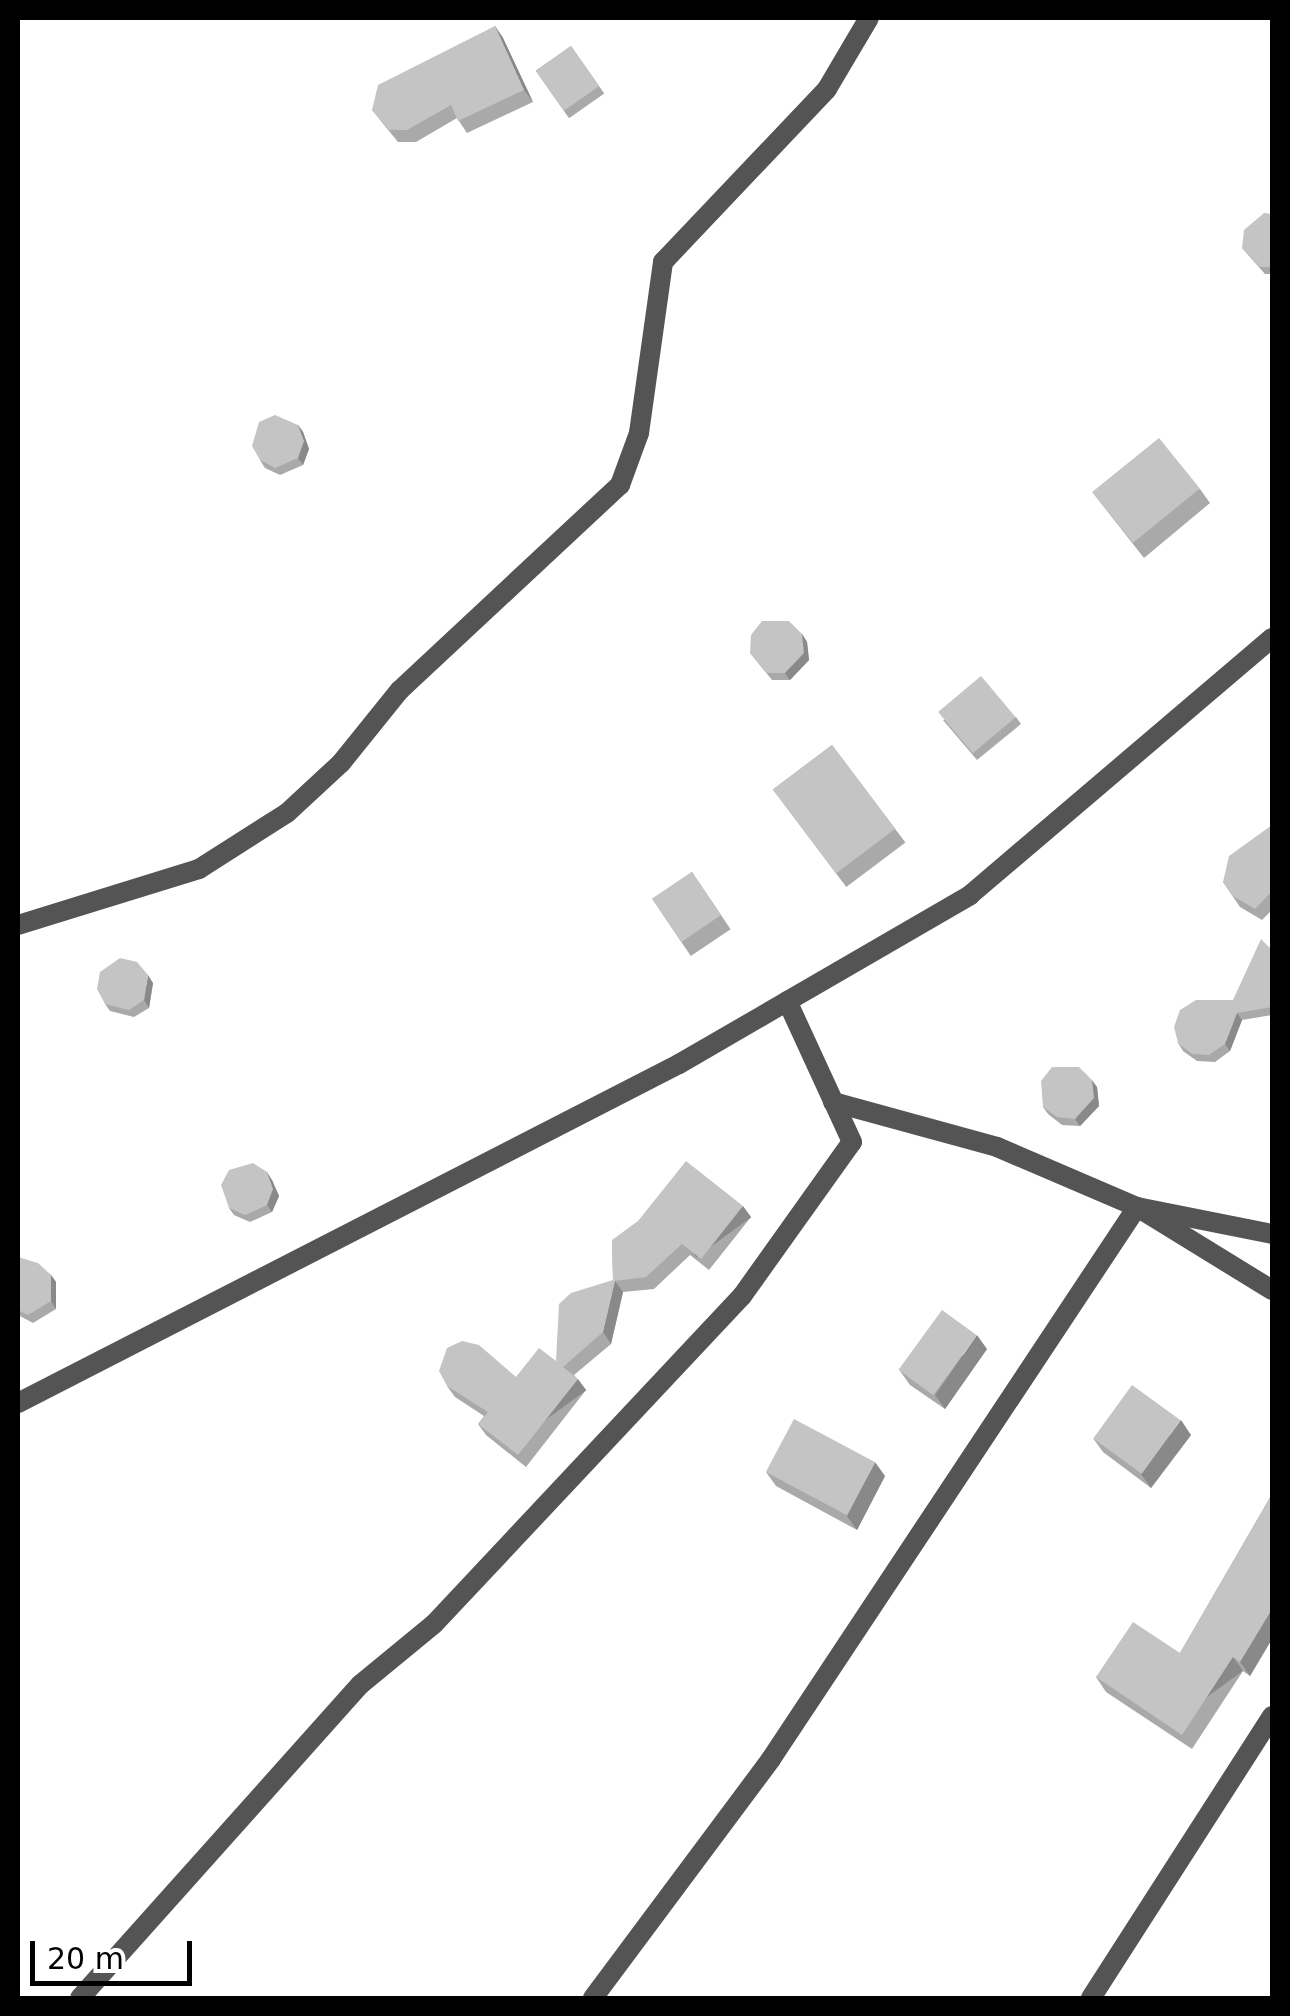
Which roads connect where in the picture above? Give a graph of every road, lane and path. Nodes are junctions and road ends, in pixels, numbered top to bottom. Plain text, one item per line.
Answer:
1 (869, 18) edge
2 (1272, 638) edge
3 (18, 925) edge
4 (786, 1002) junction
5 (833, 1102) junction
6 (1136, 1207) junction
7 (1272, 1234) edge
8 (1272, 1290) edge
9 (18, 1403) edge
10 (1272, 1716) edge
11 (80, 1998) edge
12 (594, 1998) edge
13 (1091, 1998) edge

1 - 3 street
2 - 4 street
4 - 5 street
4 - 9 street
5 - 6 street
5 - 11 street
6 - 7 street
6 - 8 street
6 - 12 street
10 - 13 street

